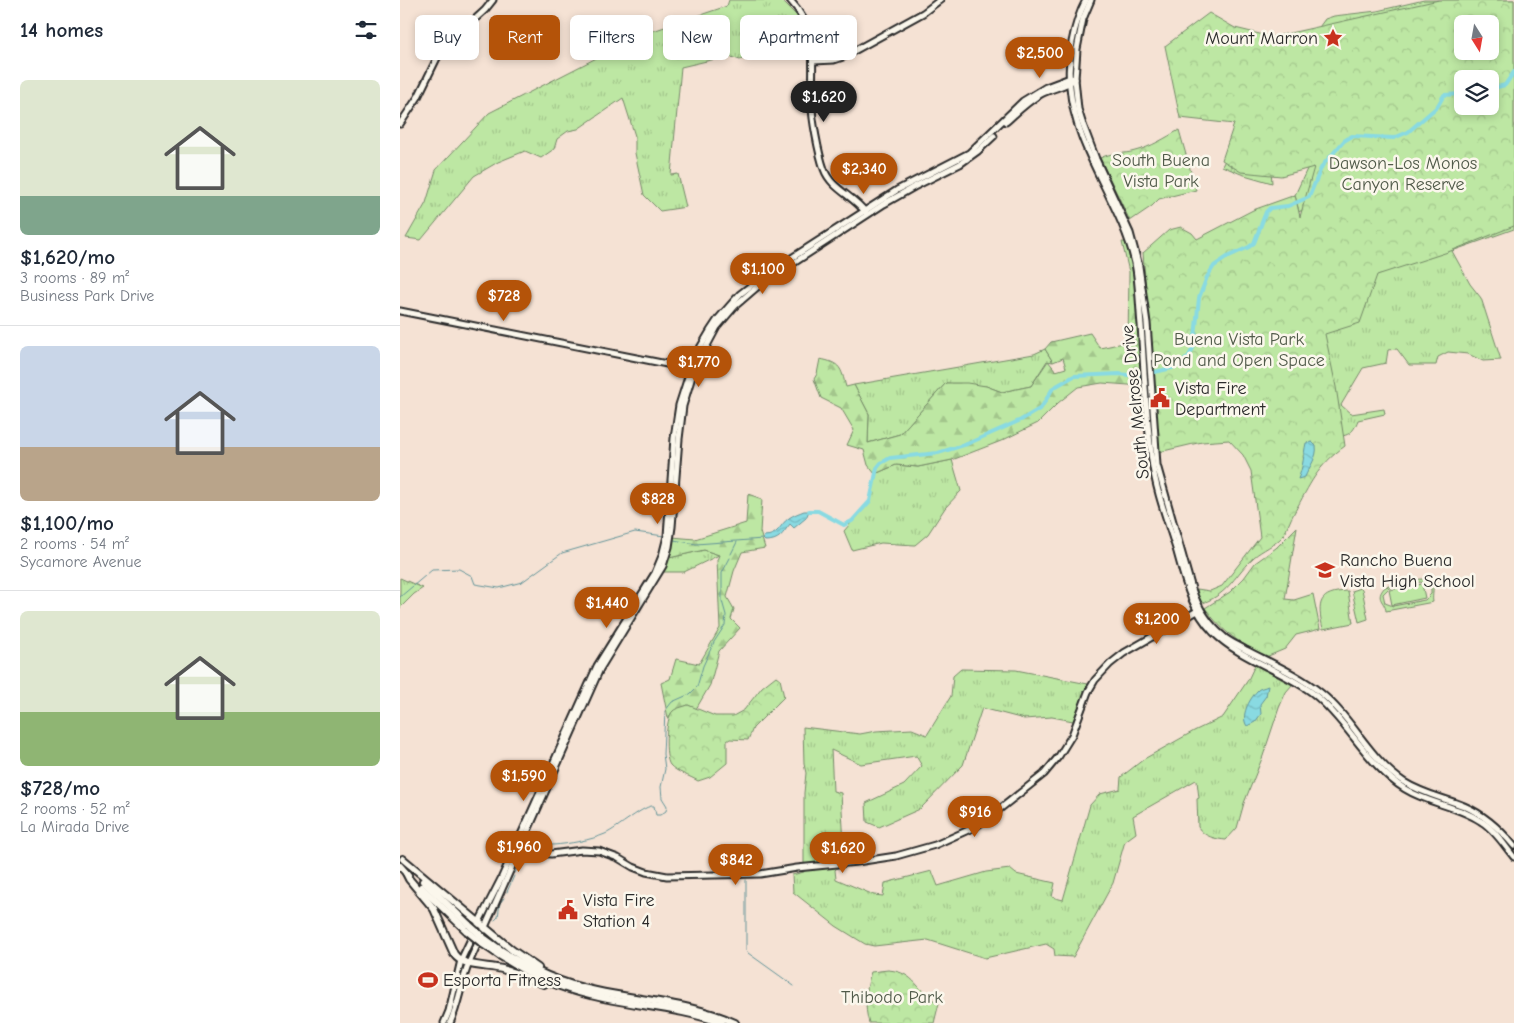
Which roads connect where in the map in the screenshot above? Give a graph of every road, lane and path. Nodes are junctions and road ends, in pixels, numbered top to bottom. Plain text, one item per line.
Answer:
1 (493, 0) edge
2 (790, 0) edge
3 (940, 0) edge
4 (1086, 0) edge
5 (1091, 0) edge
6 (814, 62) junction
7 (1071, 80) junction
8 (400, 124) edge
9 (937, 173) junction
10 (866, 213) junction
11 (400, 311) edge
12 (692, 369) junction
13 (1148, 388) junction
14 (1147, 410) junction
15 (1154, 426) junction
16 (1199, 610) junction
17 (518, 845) junction
18 (1514, 846) edge
19 (1514, 857) edge
20 (401, 858) edge
21 (400, 866) edge
22 (406, 873) junction
23 (482, 924) junction
24 (468, 928) junction
25 (484, 942) junction
26 (462, 960) junction
27 (469, 963) junction
28 (558, 980) junction
29 (586, 994) junction
30 (451, 1022) edge
31 (444, 1023) edge
32 (722, 1023) edge
33 (735, 1023) edge

1 - 8 main road
2 - 6 main road
3 - 6 main road
4 - 7 main road, South Melrose Drive
5 - 7 main road, South Melrose Drive
6 - 10 main road
7 - 9 main road
7 - 9 main road
7 - 13 main road, South Melrose Drive
9 - 10 main road
9 - 10 main road
10 - 12 main road
11 - 12 main road
12 - 17 main road
13 - 14 main road, South Melrose Drive
13 - 15 main road, South Melrose Drive
14 - 15 main road
14 - 16 main road, South Melrose Drive
15 - 16 main road, South Melrose Drive
16 - 17 main road
16 - 18 main road, South Melrose Drive
16 - 19 main road, South Melrose Drive
17 - 23 main road
20 - 23 highway
20 - 24 highway
21 - 22 highway
22 - 24 highway
22 - 26 highway
23 - 26 main road
23 - 27 main road
23 - 28 highway
24 - 25 highway, bridge
25 - 28 highway
25 - 29 highway
26 - 27 highway
26 - 31 main road
27 - 29 highway
27 - 30 main road
28 - 33 highway
29 - 32 highway

